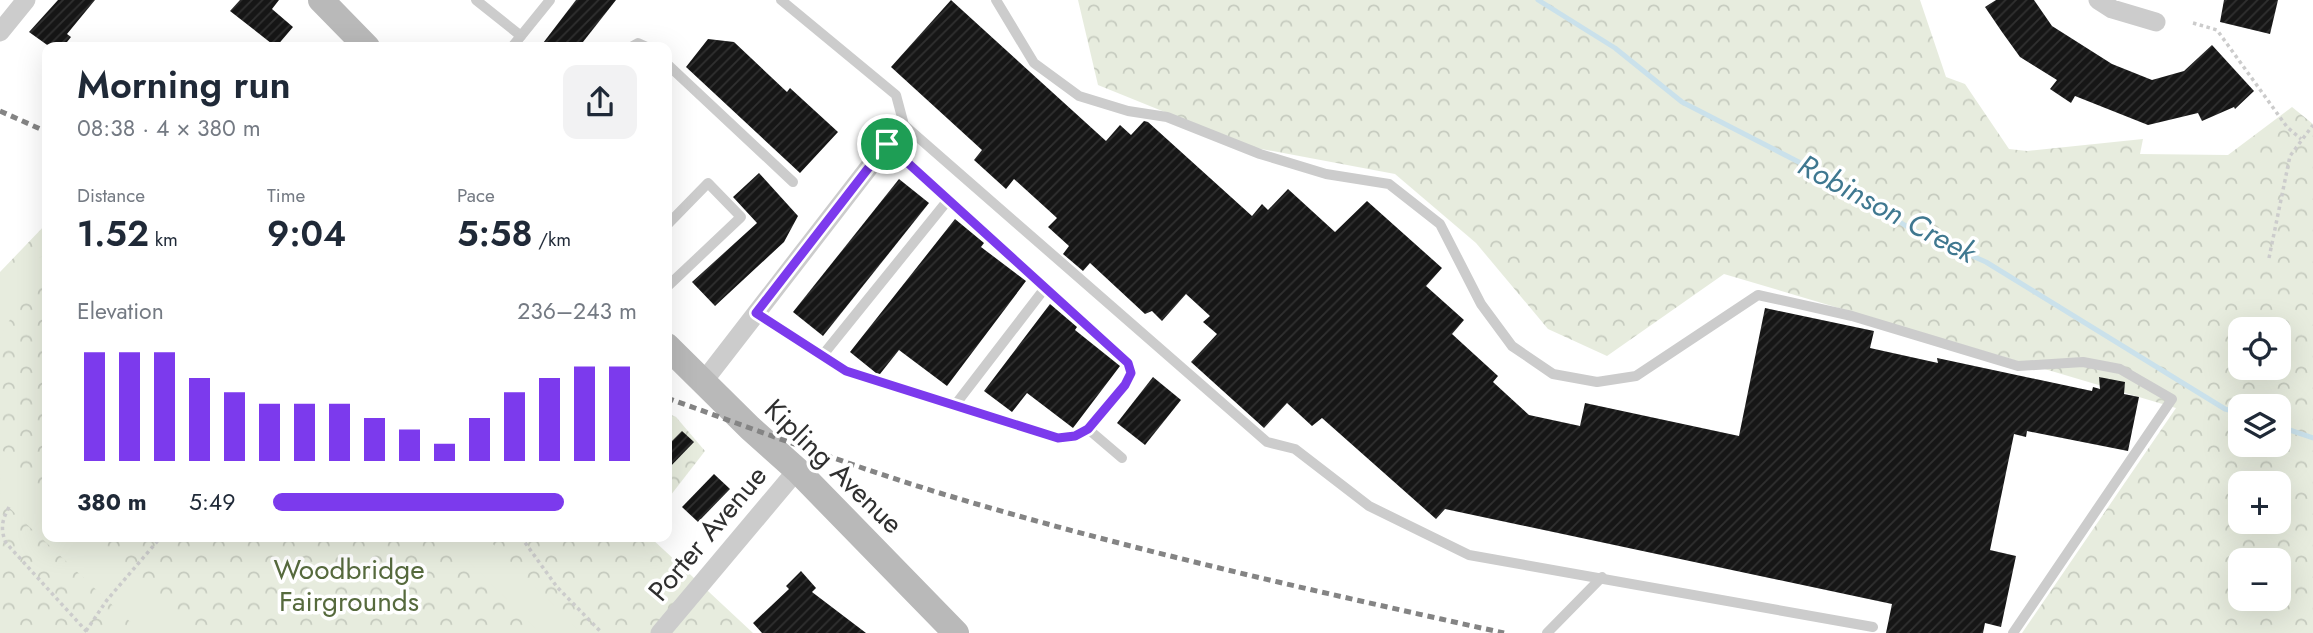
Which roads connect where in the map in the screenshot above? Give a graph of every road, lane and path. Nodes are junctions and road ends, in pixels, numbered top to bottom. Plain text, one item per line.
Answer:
1 (26, 0) edge
2 (321, 0) edge
3 (476, 0) edge
4 (550, 0) edge
5 (781, 0) edge
6 (996, 0) edge
7 (2098, 0) edge
8 (2156, 22) dead end
9 (2193, 23) dead end
10 (0, 32) edge
11 (521, 36) junction
12 (362, 42) edge
13 (516, 42) edge
14 (672, 69) edge
15 (904, 125) junction
16 (2313, 125) edge
17 (2301, 139) junction
18 (887, 144) junction
19 (793, 182) dead end
20 (948, 200) junction
21 (672, 220) edge
22 (2269, 258) dead end
23 (672, 282) edge
24 (1045, 288) junction
25 (756, 313) junction
26 (672, 351) edge
27 (821, 356) junction
28 (703, 382) junction
29 (955, 405) junction
30 (1088, 429) junction
31 (1122, 458) dead end
32 (797, 470) junction
33 (9, 507) dead end
34 (1, 531) edge
35 (157, 542) edge
36 (525, 542) edge
37 (1602, 578) junction
38 (1873, 627) dead end
39 (87, 632) edge
40 (603, 633) edge
41 (660, 633) edge
42 (956, 633) edge
43 (1547, 633) edge
44 (2013, 633) edge

1 - 10 street
2 - 12 street
3 - 11 lane
4 - 11 lane
5 - 15 lane
6 - 44 lane
7 - 8 street
9 - 17 path
11 - 13 lane
14 - 19 lane
15 - 18 lane
15 - 37 lane
16 - 17 path
17 - 22 path
18 - 20 lane
18 - 25 street
20 - 24 lane
20 - 27 lane
21 - 23 lane
24 - 29 lane
24 - 30 lane
25 - 27 lane
25 - 28 street
26 - 28 street, Kipling Avenue
27 - 29 lane
28 - 32 street, Kipling Avenue
29 - 30 lane
30 - 31 lane
32 - 41 street, Porter Avenue
32 - 42 street, Kipling Avenue
33 - 34 path
34 - 39 path
35 - 39 path
36 - 40 path
37 - 38 lane
37 - 43 lane

